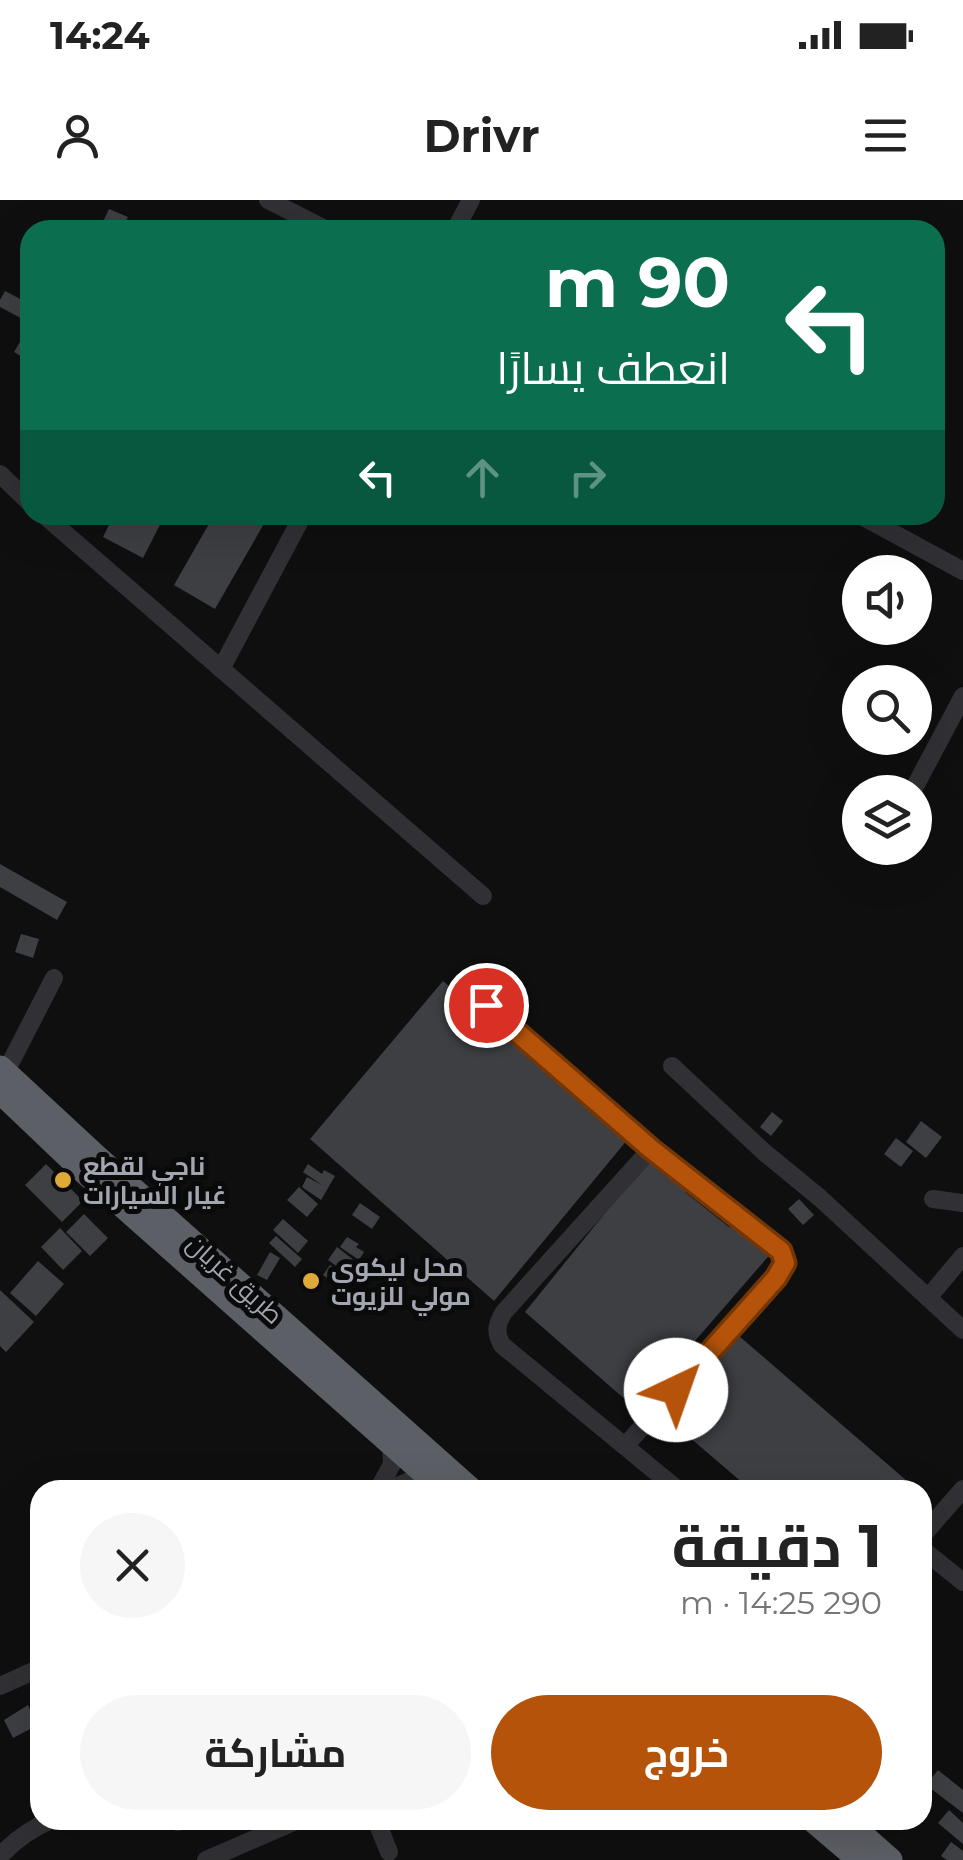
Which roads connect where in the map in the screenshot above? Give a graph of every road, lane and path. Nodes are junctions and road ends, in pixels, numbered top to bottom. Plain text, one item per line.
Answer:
1 (268, 200) edge
2 (307, 220) edge
3 (0, 474) edge
4 (20, 493) edge
5 (55, 525) edge
6 (298, 525) edge
7 (878, 525) edge
8 (963, 571) edge
9 (221, 669) junction
10 (963, 696) edge
11 (921, 775) edge
12 (483, 896) dead end
13 (54, 978) dead end
14 (486, 1005) dead end
15 (672, 1066) dead end
16 (2, 1079) edge
17 (651, 1149) junction
18 (933, 1199) dead end
19 (963, 1204) edge
20 (963, 1256) edge
21 (928, 1298) junction
22 (963, 1330) edge
23 (391, 1445) junction
24 (625, 1446) junction
25 (383, 1480) edge
26 (433, 1480) edge
27 (460, 1480) edge
28 (666, 1480) edge
29 (963, 1490) edge
30 (932, 1525) edge
31 (932, 1557) edge
32 (963, 1582) edge
33 (30, 1672) edge
34 (0, 1686) edge
35 (30, 1829) edge
36 (275, 1830) edge
37 (380, 1830) edge
38 (825, 1830) edge
39 (856, 1830) edge
40 (389, 1852) dead end
41 (0, 1856) edge
42 (206, 1860) edge
43 (860, 1860) edge
44 (890, 1860) edge

1 - 2 street
3 - 4 street
5 - 9 street
6 - 9 street
7 - 8 street
9 - 12 street
10 - 11 street
13 - 16 street
14 - 17 street
15 - 21 street
16 - 23 highway, طريق غريان
16 - 27 highway, طريق غريان
17 - 24 street
17 - 24 street
18 - 19 street
20 - 21 street
21 - 22 street
23 - 25 street
23 - 26 highway, طريق غريان
24 - 28 street
29 - 30 street
31 - 32 street
33 - 34 street
35 - 41 street
36 - 42 street
37 - 40 street
38 - 43 highway
39 - 44 highway

